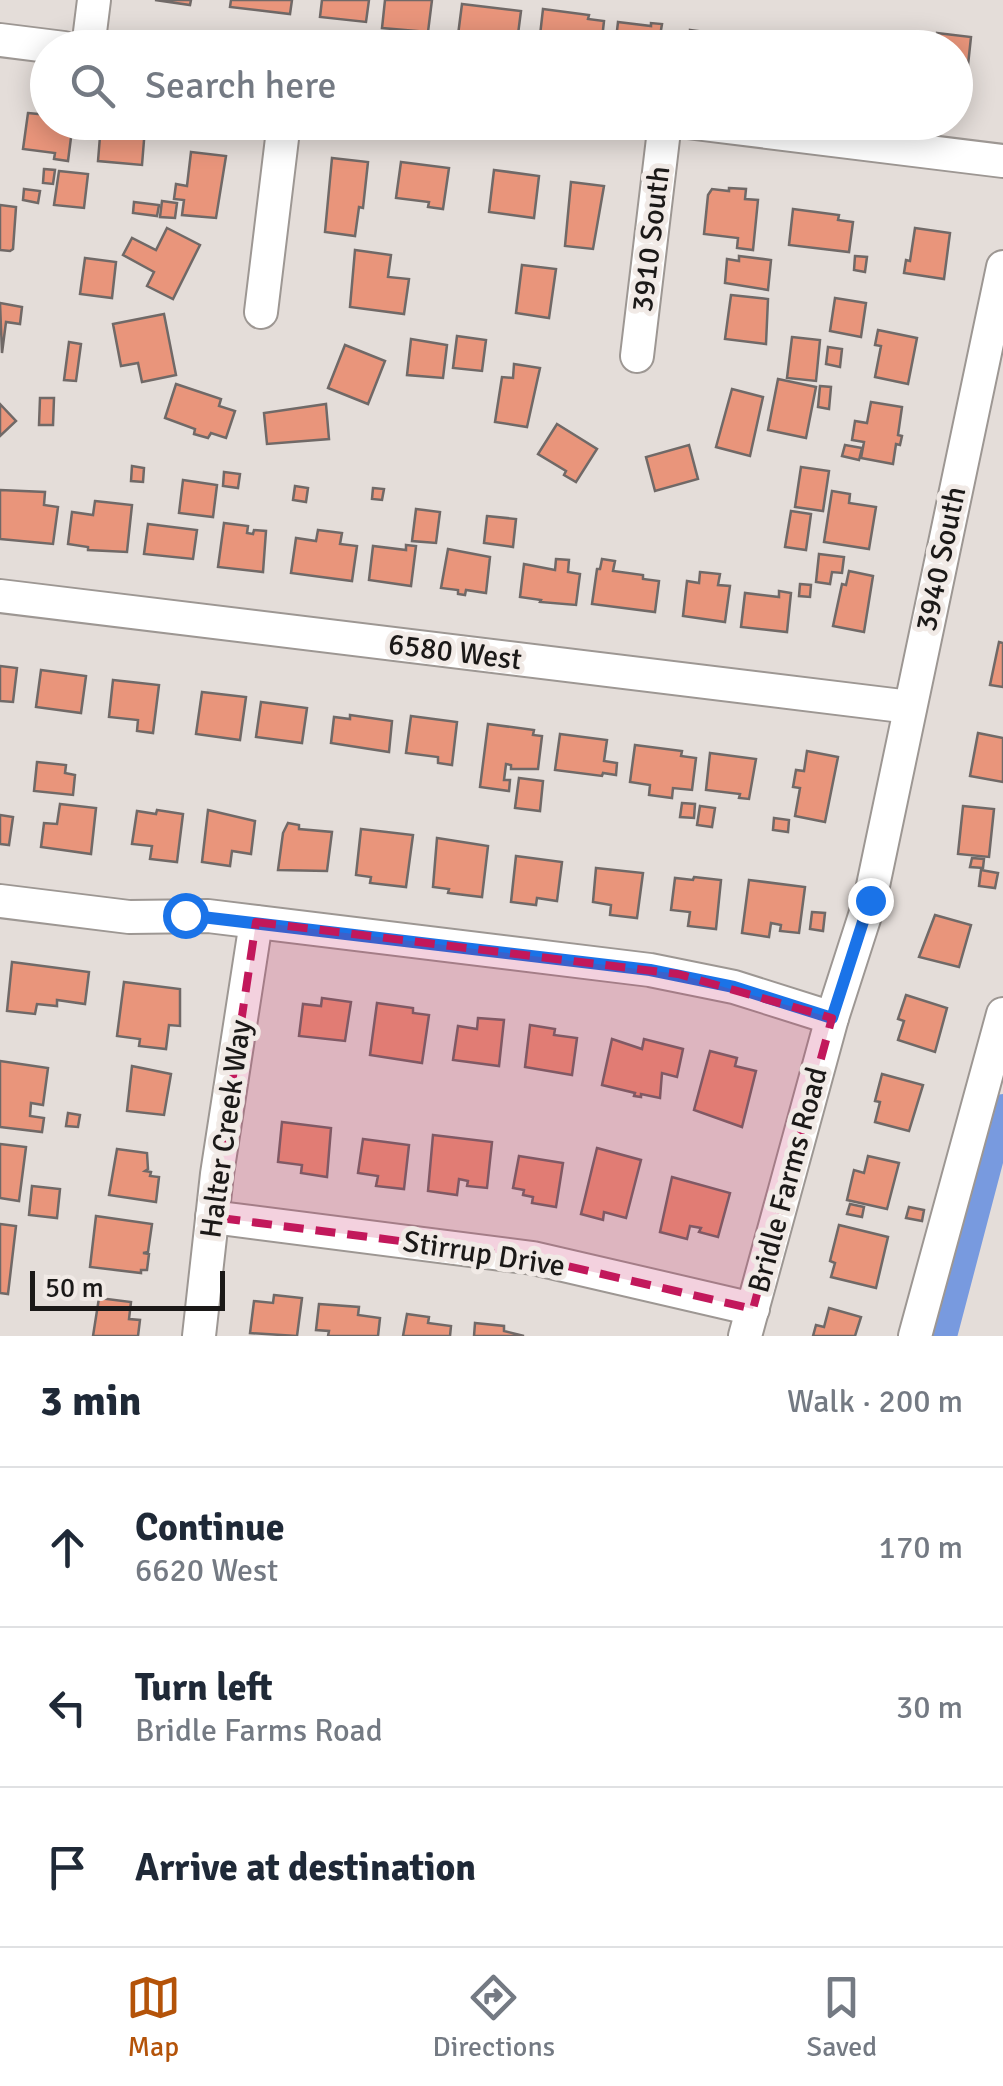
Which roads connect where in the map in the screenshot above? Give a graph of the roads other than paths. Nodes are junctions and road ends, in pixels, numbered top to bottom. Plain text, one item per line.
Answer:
1 (94, 0) edge
2 (90, 30) edge
3 (0, 40) edge
4 (30, 44) edge
5 (282, 140) edge
6 (663, 140) edge
7 (832, 140) edge
8 (1003, 161) edge
9 (1003, 267) edge
10 (261, 312) dead end
11 (636, 356) dead end
12 (0, 596) edge
13 (910, 707) junction
14 (881, 851) joint
15 (0, 902) edge
16 (256, 922) junction
17 (1003, 1014) edge
18 (832, 1018) junction
19 (212, 1217) junction
20 (749, 1322) edge
21 (199, 1336) edge
22 (915, 1336) edge

1 - 2 street
3 - 4 street
5 - 10 street
6 - 11 street, 3910 South
7 - 8 street
9 - 13 street, 3940 South
12 - 13 street, 6580 West
13 - 14 street, 3940 South
14 - 18 street, Bridle Farms Road
15 - 16 street
16 - 18 street
16 - 19 street, Halter Creek Way
17 - 22 street
18 - 20 street, Bridle Farms Road
19 - 20 street, Stirrup Drive
19 - 21 street, Halter Creek Way

